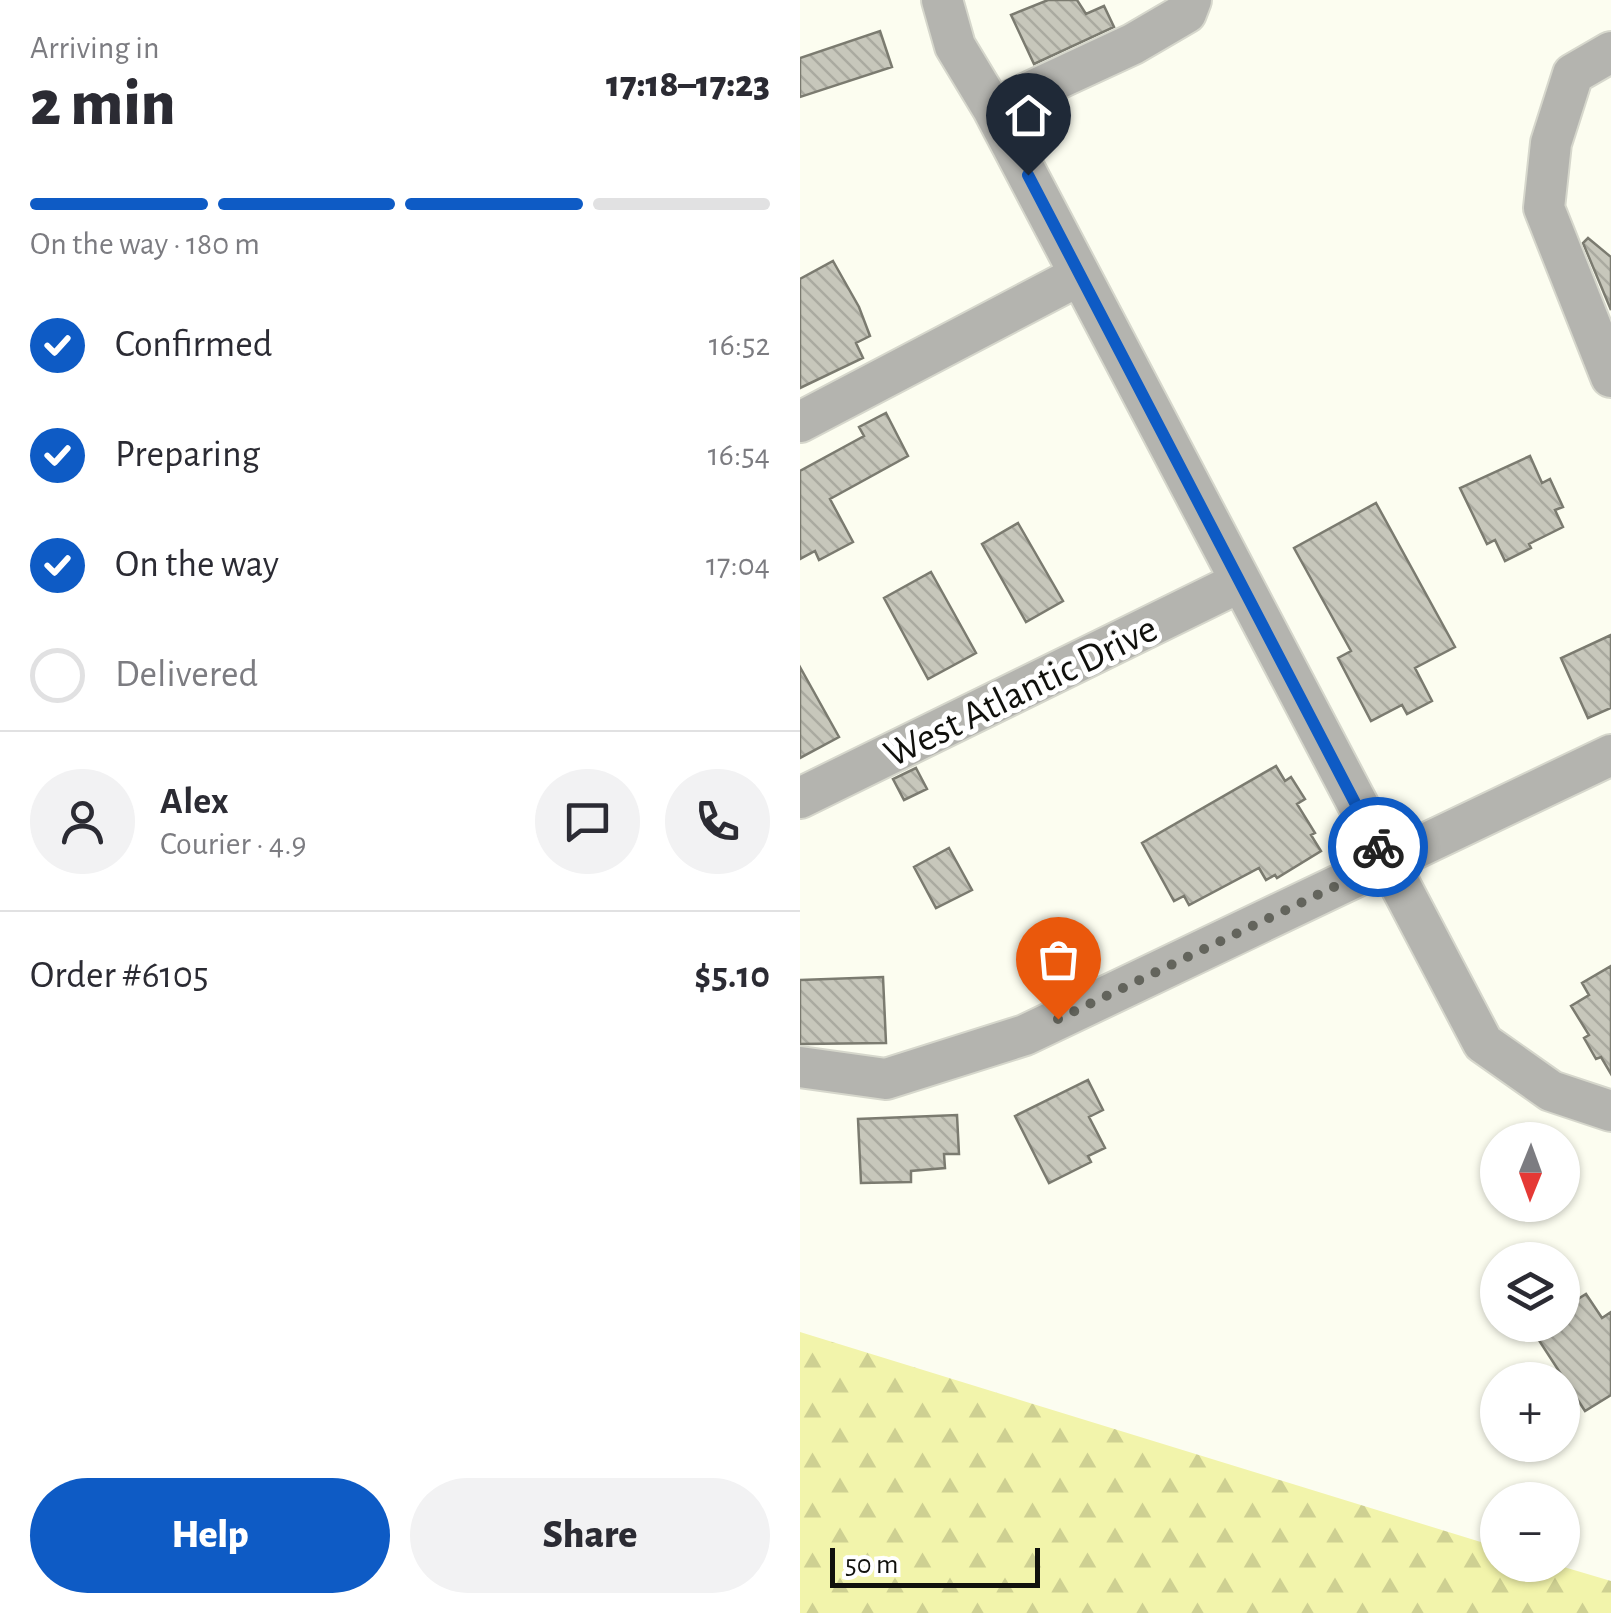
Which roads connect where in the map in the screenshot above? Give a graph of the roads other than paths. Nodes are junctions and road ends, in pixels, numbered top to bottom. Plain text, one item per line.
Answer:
1 (942, 0) edge
2 (1191, 0) edge
3 (1611, 52) edge
4 (993, 109) junction
5 (1080, 275) junction
6 (1611, 376) edge
7 (800, 422) edge
8 (1240, 582) junction
9 (1611, 755) edge
10 (800, 798) edge
11 (1386, 862) junction
12 (800, 1067) edge
13 (1611, 1111) edge

1 - 4 street
2 - 4 street
3 - 6 street
4 - 5 street
5 - 7 street
5 - 8 street
8 - 10 street, West Atlantic Drive
8 - 11 street
9 - 11 street
11 - 12 street
11 - 13 street

